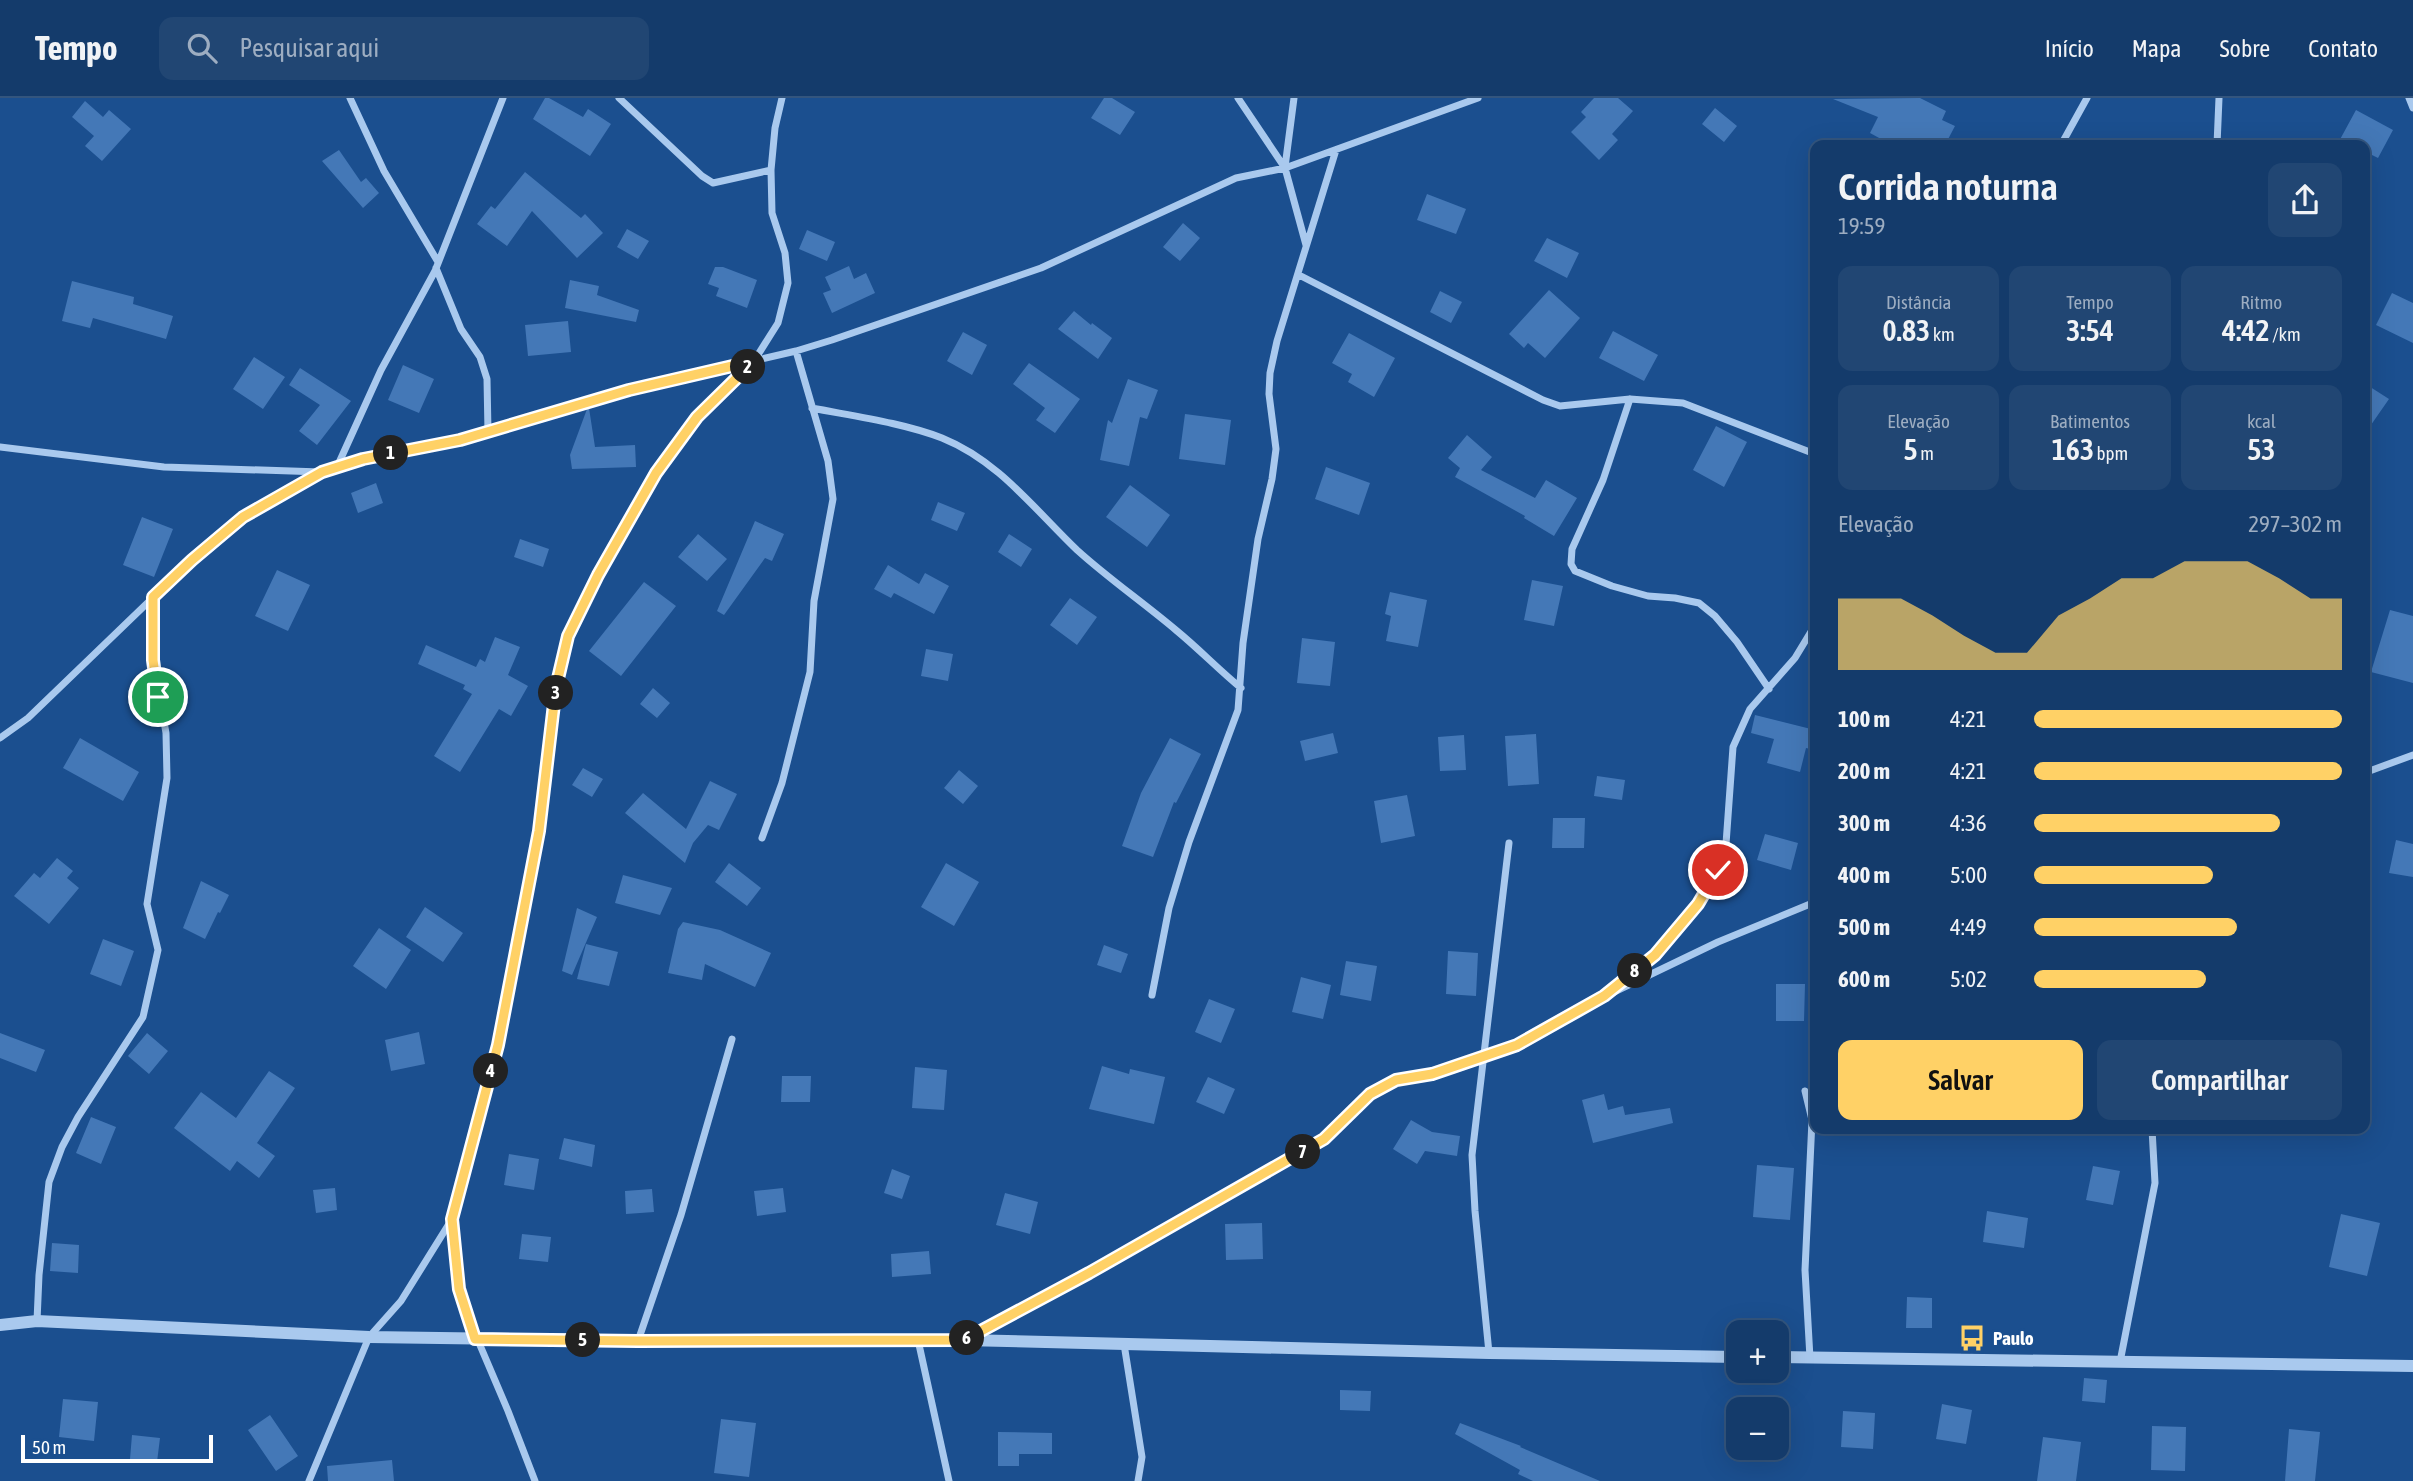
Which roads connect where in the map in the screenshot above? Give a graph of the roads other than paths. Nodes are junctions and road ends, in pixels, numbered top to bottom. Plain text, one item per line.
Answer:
1 (350, 98) edge
2 (503, 98) edge
3 (619, 98) edge
4 (782, 98) edge
5 (1238, 98) edge
6 (1294, 98) edge
7 (1478, 98) edge
8 (2087, 98) edge
9 (2219, 98) edge
10 (2409, 98) edge
11 (2413, 107) edge
12 (2064, 140) edge
13 (2217, 140) edge
14 (1336, 150) junction
15 (1285, 168) junction
16 (771, 170) junction
17 (1307, 246) junction
18 (437, 264) junction
19 (1299, 275) junction
20 (796, 351) junction
21 (754, 361) junction
22 (1630, 399) junction
23 (812, 408) junction
24 (488, 432) junction
25 (0, 447) edge
26 (1810, 452) edge
27 (337, 467) junction
28 (322, 472) junction
29 (153, 597) junction
30 (1810, 633) edge
31 (1241, 688) junction
32 (1769, 689) junction
33 (0, 738) edge
34 (2413, 755) edge
35 (2370, 772) edge
36 (762, 838) dead end
37 (1509, 843) dead end
38 (1810, 904) edge
39 (1152, 995) dead end
40 (1604, 996) junction
41 (732, 1039) dead end
42 (1485, 1056) junction
43 (1805, 1091) dead end
44 (1810, 1112) edge
45 (1811, 1134) edge
46 (2152, 1134) edge
47 (452, 1219) junction
48 (37, 1321) junction
49 (0, 1325) edge
50 (369, 1337) junction
51 (475, 1339) junction
52 (918, 1340) junction
53 (964, 1340) junction
54 (638, 1341) junction
55 (1124, 1344) junction
56 (1489, 1353) junction
57 (1726, 1357) edge
58 (1789, 1357) edge
59 (1810, 1358) junction
60 (2120, 1362) junction
61 (2413, 1366) edge
62 (309, 1481) edge
63 (535, 1481) edge
64 (949, 1481) edge
65 (1138, 1481) edge

1 - 18 street
2 - 18 street
3 - 16 street
4 - 16 street
5 - 15 street
6 - 15 street
7 - 14 street
8 - 12 street
9 - 13 street
10 - 11 street
14 - 15 street
14 - 17 street
15 - 17 street
15 - 20 street
16 - 21 street
17 - 19 street
18 - 24 street
18 - 27 street
19 - 22 street
19 - 31 street
20 - 21 street
20 - 23 street
21 - 24 street
21 - 47 street
22 - 26 street
22 - 32 street
23 - 31 street
23 - 36 street
24 - 27 street
25 - 28 street
27 - 28 street
28 - 29 street
29 - 33 street
29 - 48 street
30 - 32 street
31 - 39 street
32 - 40 street
34 - 35 street
37 - 42 street
38 - 40 street
40 - 42 street
41 - 54 street
42 - 53 street
42 - 56 street
43 - 44 street
45 - 59 street
46 - 60 street
47 - 50 street
47 - 51 street
48 - 49 street
48 - 50 street
50 - 51 street
50 - 62 street
51 - 54 street
51 - 63 street
52 - 53 street
52 - 54 street
52 - 64 street
53 - 55 street
55 - 56 street
55 - 65 street
56 - 57 street
58 - 59 street
59 - 60 street
60 - 61 street

